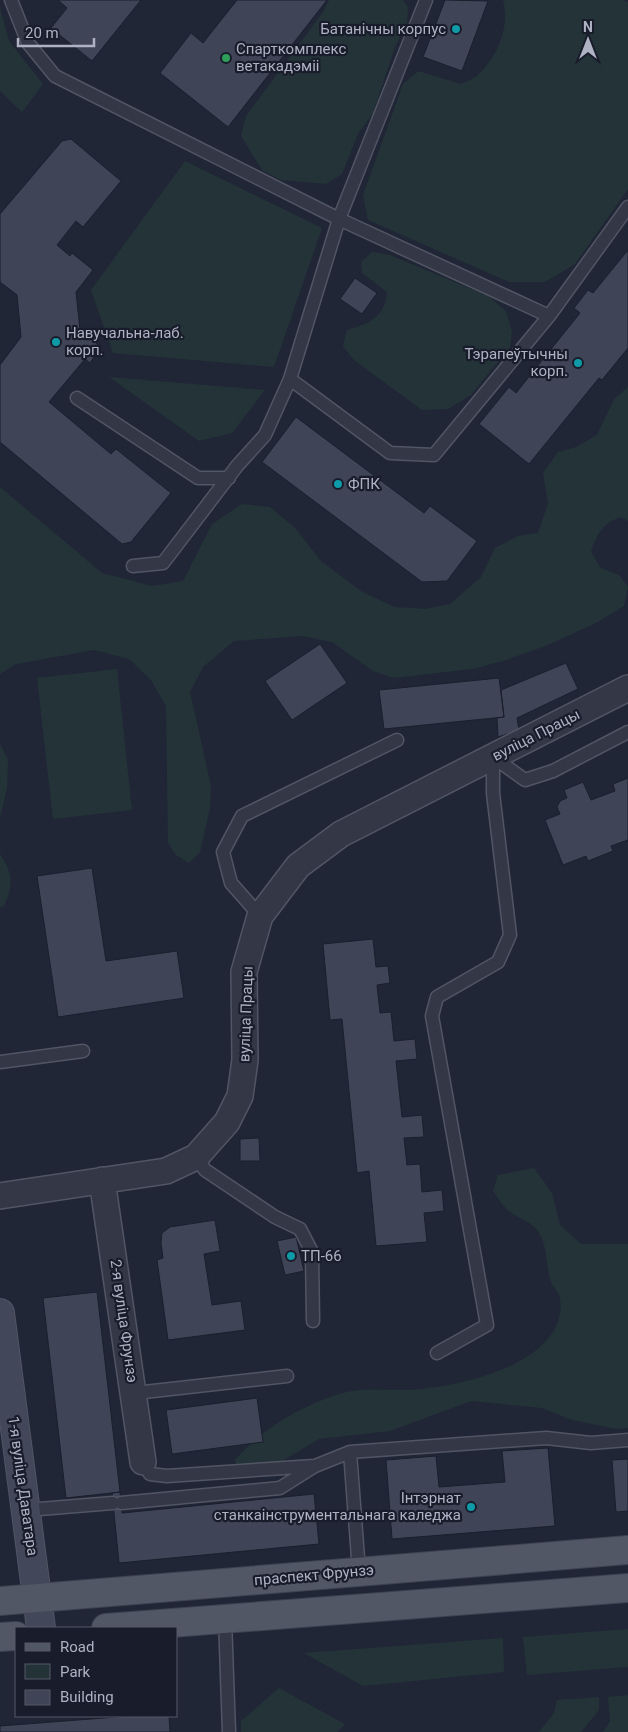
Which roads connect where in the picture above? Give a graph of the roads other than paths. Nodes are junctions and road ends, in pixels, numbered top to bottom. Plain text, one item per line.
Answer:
1 (11, 0) edge
2 (426, 0) edge
3 (628, 207) edge
4 (339, 219) junction
5 (548, 316) junction
6 (290, 379) junction
7 (77, 398) dead end
8 (228, 478) junction
9 (133, 566) dead end
10 (628, 688) edge
11 (628, 732) edge
12 (397, 740) dead end
13 (493, 757) junction
14 (260, 916) junction
15 (83, 1051) dead end
16 (0, 1062) edge
17 (196, 1157) junction
18 (102, 1180) junction
19 (0, 1196) edge
20 (0, 1313) edge
21 (313, 1321) dead end
22 (437, 1353) dead end
23 (287, 1376) dead end
24 (135, 1394) junction
25 (628, 1440) edge
26 (350, 1452) junction
27 (143, 1462) joint
28 (315, 1466) junction
29 (27, 1510) junction
30 (628, 1550) edge
31 (359, 1571) junction
32 (628, 1588) edge
33 (38, 1597) junction
34 (0, 1601) edge
35 (225, 1619) junction
36 (41, 1627) edge
37 (119, 1627) edge
38 (15, 1636) edge
39 (0, 1637) edge
40 (229, 1732) edge

1 - 4 lane
2 - 4 lane
3 - 5 lane
4 - 5 lane
4 - 6 lane
5 - 6 lane
6 - 8 lane
7 - 8 lane
8 - 9 lane
10 - 13 street, вуліца Працы
11 - 13 lane
12 - 14 lane
13 - 14 street, вуліца Працы
13 - 22 lane
14 - 17 street, вуліца Працы
15 - 16 lane
17 - 18 street, вуліца Працы
17 - 21 lane
18 - 19 street, вуліца Працы
18 - 24 street, 2-я вуліца Фрунзэ
20 - 29 street, 1-я вуліца Даватара
23 - 24 lane
24 - 27 street, 2-я вуліца Фрунзэ
25 - 26 lane
26 - 28 lane
26 - 31 lane
27 - 28 lane
28 - 29 lane
29 - 33 street, 1-я вуліца Даватара
30 - 31 main road, праспект Фрунзэ
31 - 33 main road, праспект Фрунзэ
32 - 35 main road
33 - 34 main road, праспект Фрунзэ
33 - 36 street, 1-я вуліца Даватара
35 - 37 main road
35 - 40 lane
38 - 39 main road

